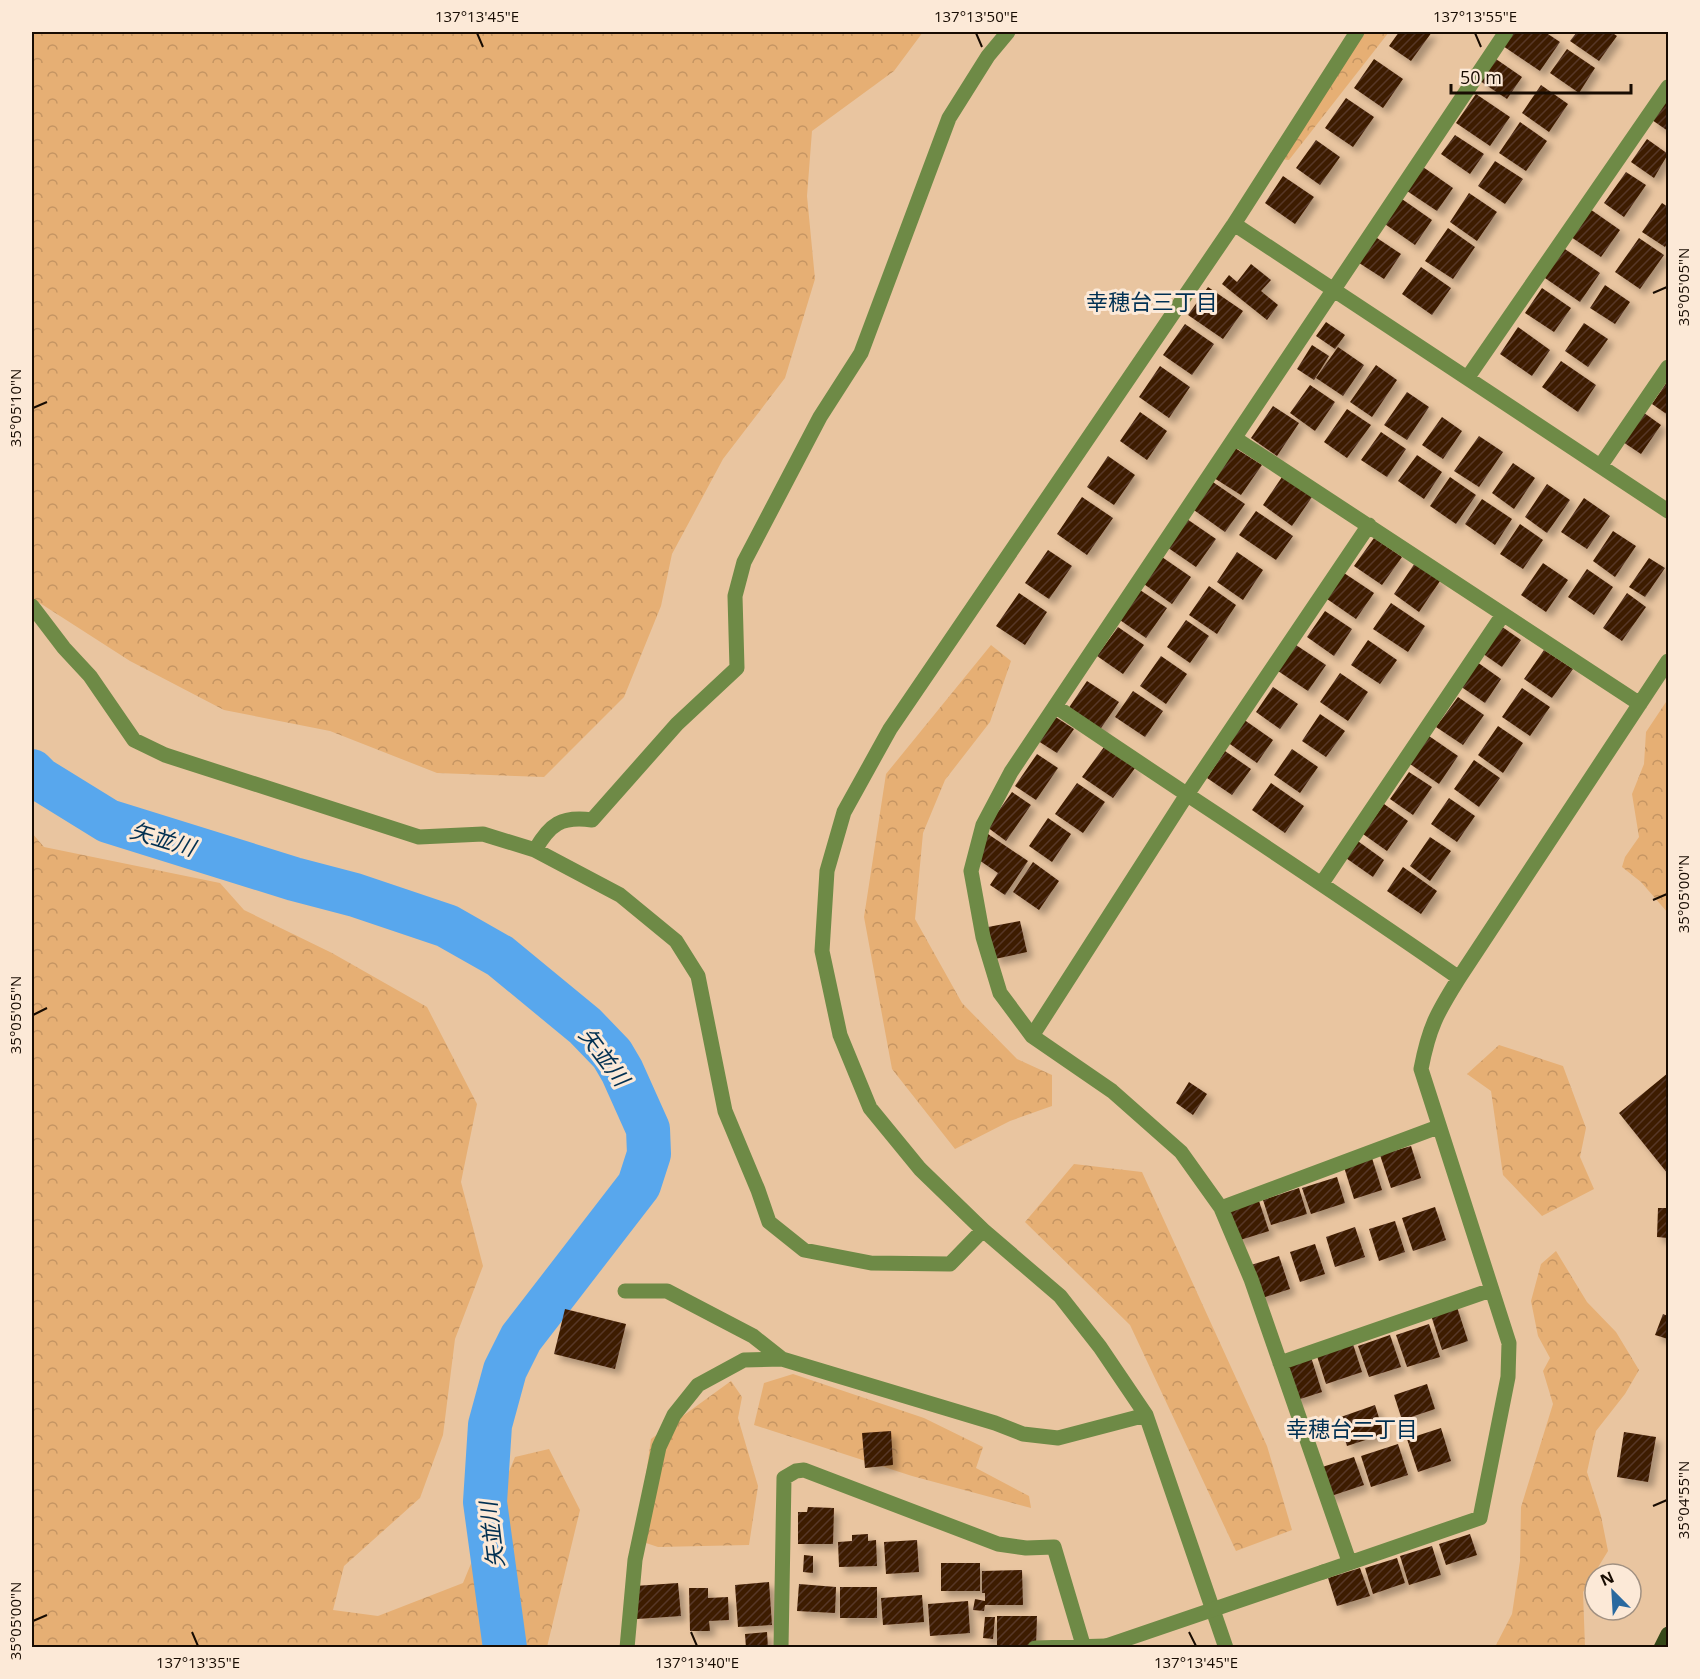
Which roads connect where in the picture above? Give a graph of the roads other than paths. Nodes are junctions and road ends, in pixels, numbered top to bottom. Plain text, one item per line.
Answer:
1 (1008, 32) edge
2 (1357, 32) edge
3 (1506, 32) edge
4 (1668, 87) edge
5 (1234, 224) junction
6 (1336, 289) junction
7 (1668, 367) edge
8 (1468, 377) junction
9 (1236, 439) junction
10 (1601, 465) junction
11 (1668, 511) edge
12 (1369, 525) junction
13 (32, 606) edge
14 (1502, 616) junction
15 (1668, 661) edge
16 (1640, 704) junction
17 (1054, 706) junction
18 (1186, 795) junction
19 (535, 850) junction
20 (1322, 883) junction
21 (1459, 978) junction
22 (1032, 1036) junction
23 (1438, 1127) junction
24 (1221, 1208) junction
25 (983, 1230) junction
26 (1491, 1290) junction
27 (625, 1291) dead end
28 (782, 1359) junction
29 (1281, 1363) junction
30 (1146, 1415) junction
31 (1349, 1561) junction
32 (1668, 1634) edge
33 (1106, 1646) edge
34 (627, 1647) edge
35 (781, 1647) edge
36 (1035, 1647) edge
37 (1084, 1647) edge
38 (1227, 1647) edge
39 (1661, 1647) edge

1 - 19 street
2 - 5 street
3 - 6 street
4 - 8 street
5 - 6 street
5 - 25 street
6 - 8 street
6 - 9 street
7 - 10 street
8 - 10 street
9 - 12 street
9 - 17 street
10 - 11 street
12 - 14 street
12 - 18 street
13 - 19 street
14 - 16 street
14 - 20 street
15 - 16 street
16 - 21 street
17 - 18 street
17 - 22 street
18 - 20 street
18 - 22 street
19 - 25 street
20 - 21 street
21 - 23 street
22 - 24 street
23 - 24 street
23 - 26 street
24 - 29 street
25 - 30 street
26 - 29 street
26 - 31 street
27 - 28 street
28 - 30 street
28 - 34 street
29 - 31 street
30 - 38 street
31 - 33 street, bridge
32 - 39 main road
33 - 37 street
35 - 37 street
36 - 37 street

